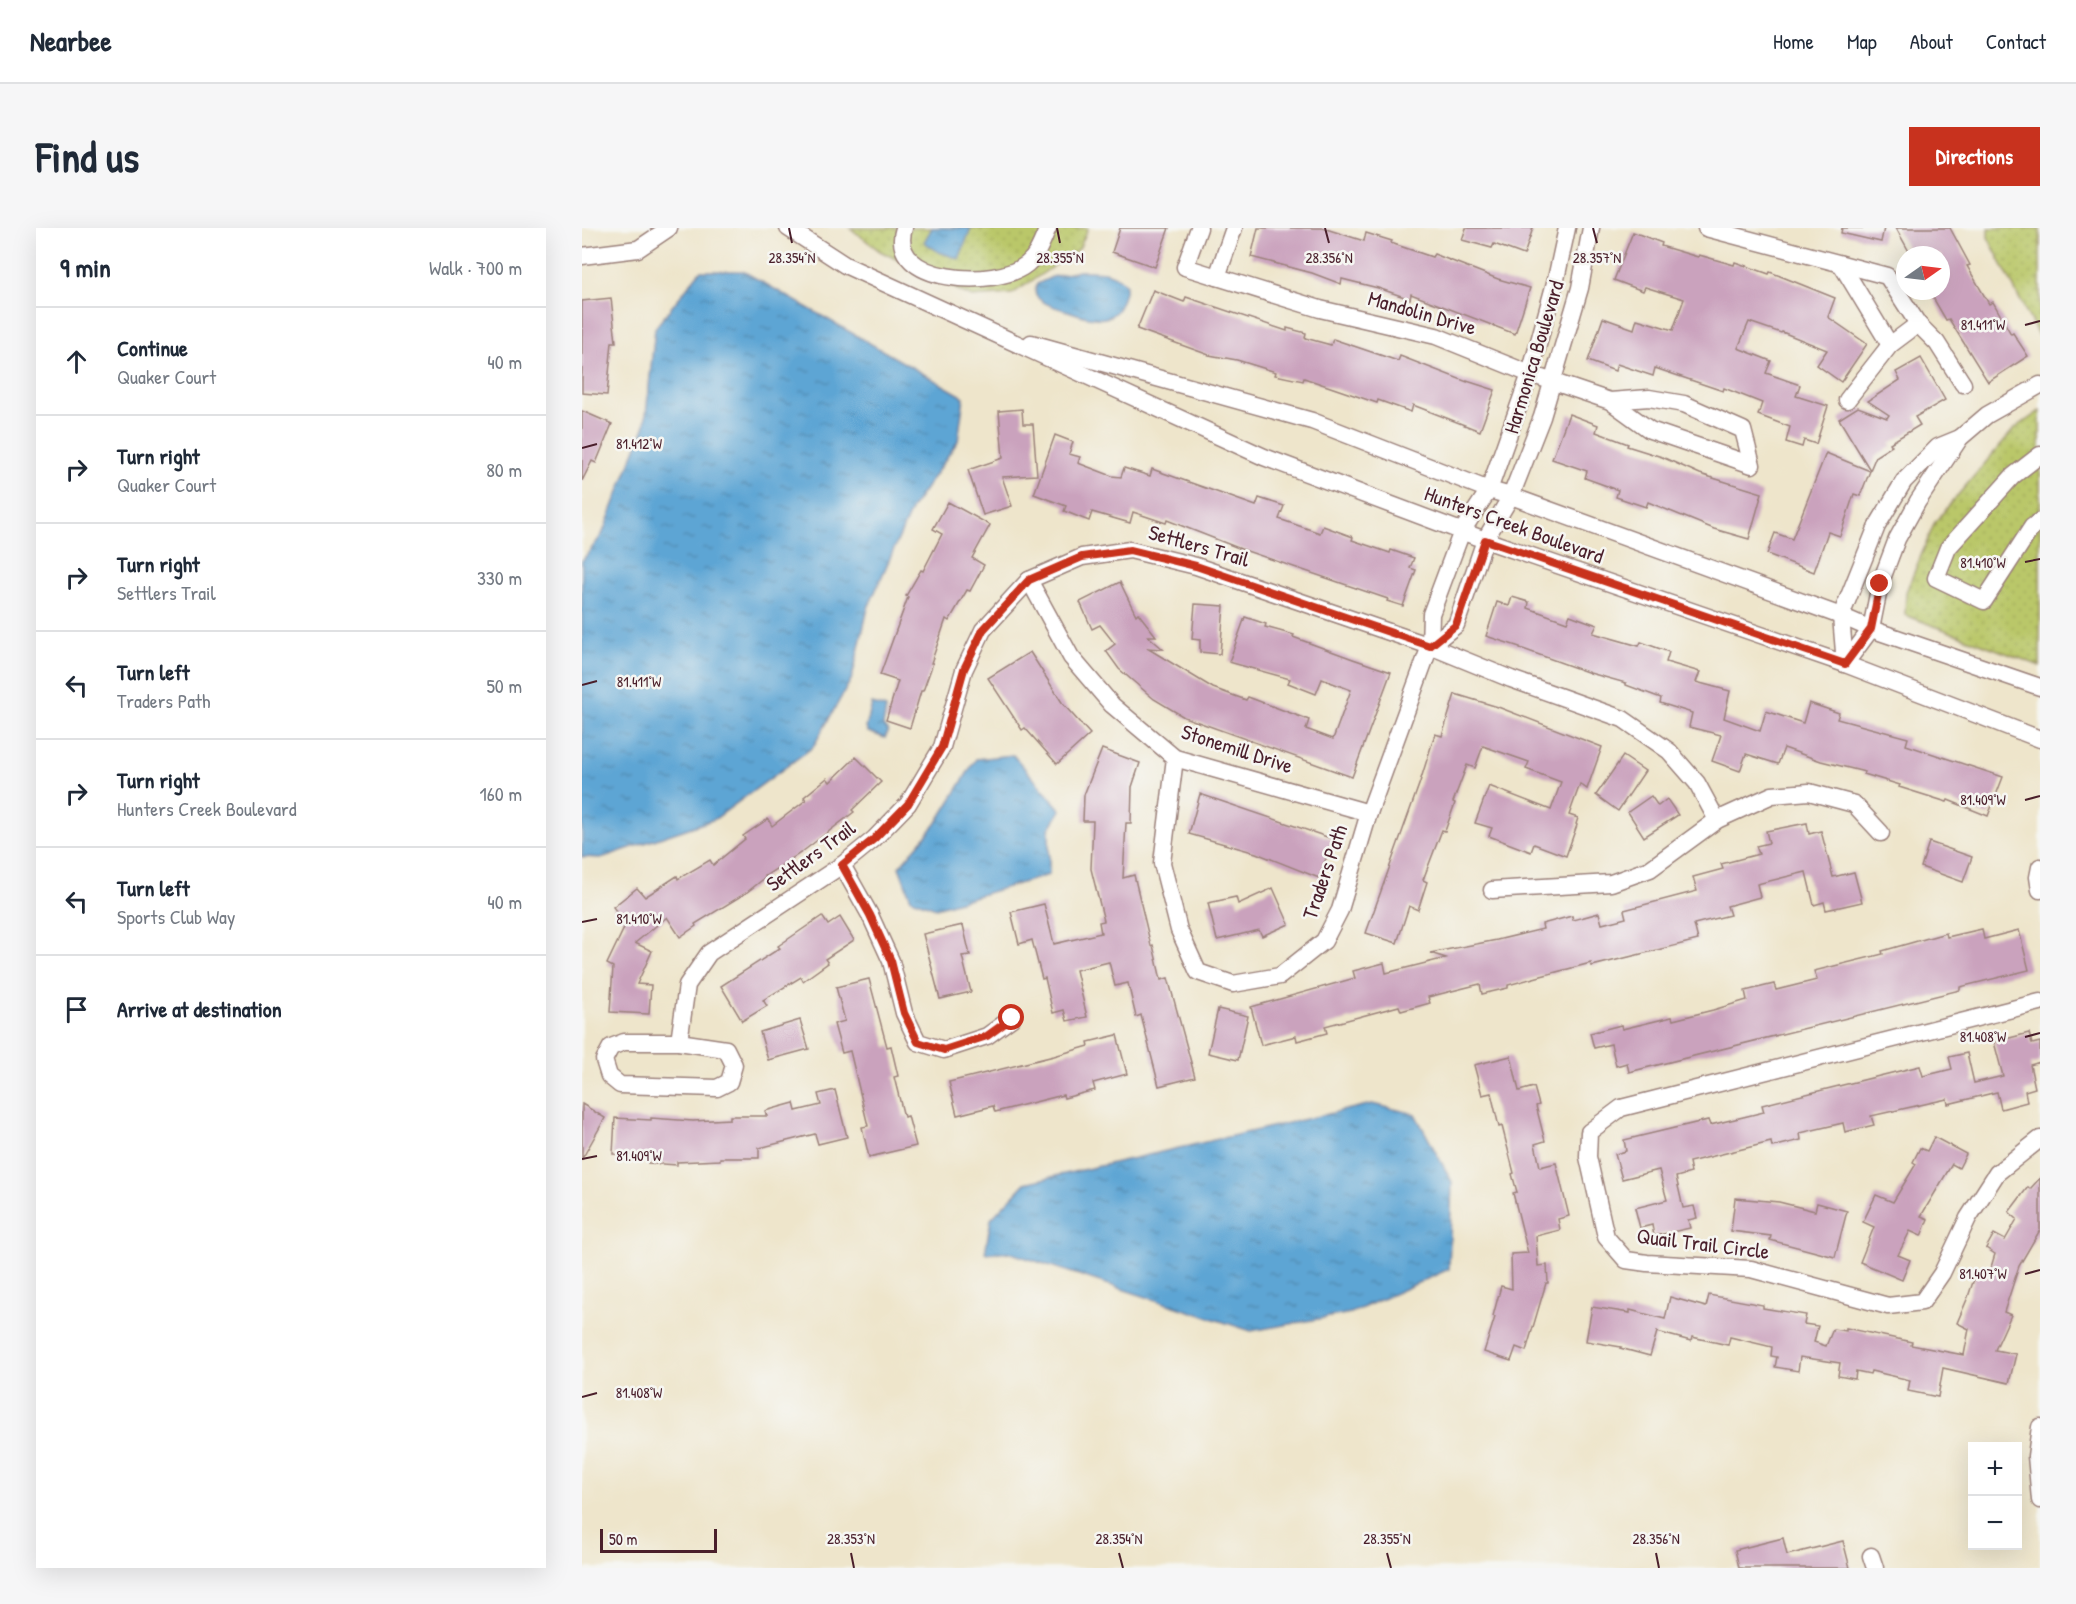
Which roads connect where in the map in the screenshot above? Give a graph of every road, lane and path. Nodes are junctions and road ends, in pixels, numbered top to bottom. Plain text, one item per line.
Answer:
1 (669, 228) edge
2 (788, 228) edge
3 (904, 228) edge
4 (1048, 228) edge
5 (1199, 228) edge
6 (1234, 228) edge
7 (1567, 228) edge
8 (1591, 228) edge
9 (1706, 228) edge
10 (582, 256) edge
11 (1841, 264) junction
12 (1217, 277) junction
13 (1918, 324) junction
14 (981, 329) junction
15 (1890, 345) junction
16 (1530, 374) junction
17 (1553, 382) junction
18 (1963, 384) dead end
19 (2040, 385) edge
20 (1847, 400) dead end
21 (1610, 402) junction
22 (1960, 438) junction
23 (2040, 455) edge
24 (1489, 490) junction
25 (1511, 496) junction
26 (2040, 520) edge
27 (1462, 531) junction
28 (1485, 540) junction
29 (1029, 580) junction
30 (1841, 616) junction
31 (1871, 629) junction
32 (1430, 646) junction
33 (1845, 664) junction
34 (2040, 687) edge
35 (2040, 739) edge
36 (1175, 758) junction
37 (1369, 813) junction
38 (1717, 820) junction
39 (1881, 833) dead end
40 (842, 865) junction
41 (2040, 867) edge
42 (1492, 890) dead end
43 (2040, 890) edge
44 (2040, 1002) edge
45 (1012, 1018) dead end
46 (679, 1042) junction
47 (2040, 1139) edge
48 (2040, 1427) edge
49 (2040, 1500) edge

1 - 10 street
2 - 14 street, Hunters Creek Boulevard
3 - 4 street
5 - 12 street, Mandolin Drive
6 - 12 street
7 - 16 street, Harmonica Boulevard
8 - 17 street, Harmonica Boulevard
9 - 11 street
11 - 13 street
11 - 15 street
12 - 16 street, Mandolin Drive
13 - 15 street
13 - 18 street
14 - 24 street, Hunters Creek Boulevard
14 - 27 street, Hunters Creek Boulevard
15 - 20 street
16 - 17 street, Mandolin Drive
16 - 24 street, Harmonica Boulevard
17 - 21 street, Mandolin Drive
17 - 25 street, Harmonica Boulevard
19 - 22 street
21 - 21 street, Mandolin Drive
22 - 30 street
22 - 31 street
23 - 26 street
24 - 25 street, Hunters Creek Boulevard
24 - 27 street, Traders Path
25 - 28 street
25 - 30 street, Hunters Creek Boulevard
27 - 28 street, Hunters Creek Boulevard
27 - 32 street, Traders Path
28 - 32 street
28 - 33 street, Hunters Creek Boulevard
29 - 32 street, Settlers Trail
29 - 36 street, Stonemill Drive
29 - 40 street, Settlers Trail
30 - 31 street, Hunters Creek Boulevard
30 - 33 street
31 - 33 street
31 - 34 street, Hunters Creek Boulevard
32 - 37 street, Traders Path
32 - 38 street, Settlers Trail
33 - 35 street, Hunters Creek Boulevard
36 - 37 street, Stonemill Drive
36 - 37 street, Traders Path
38 - 39 street
38 - 42 street
40 - 45 street
40 - 46 street, Settlers Trail
41 - 43 street
44 - 47 street, Quail Trail Circle
46 - 46 street
48 - 49 street

